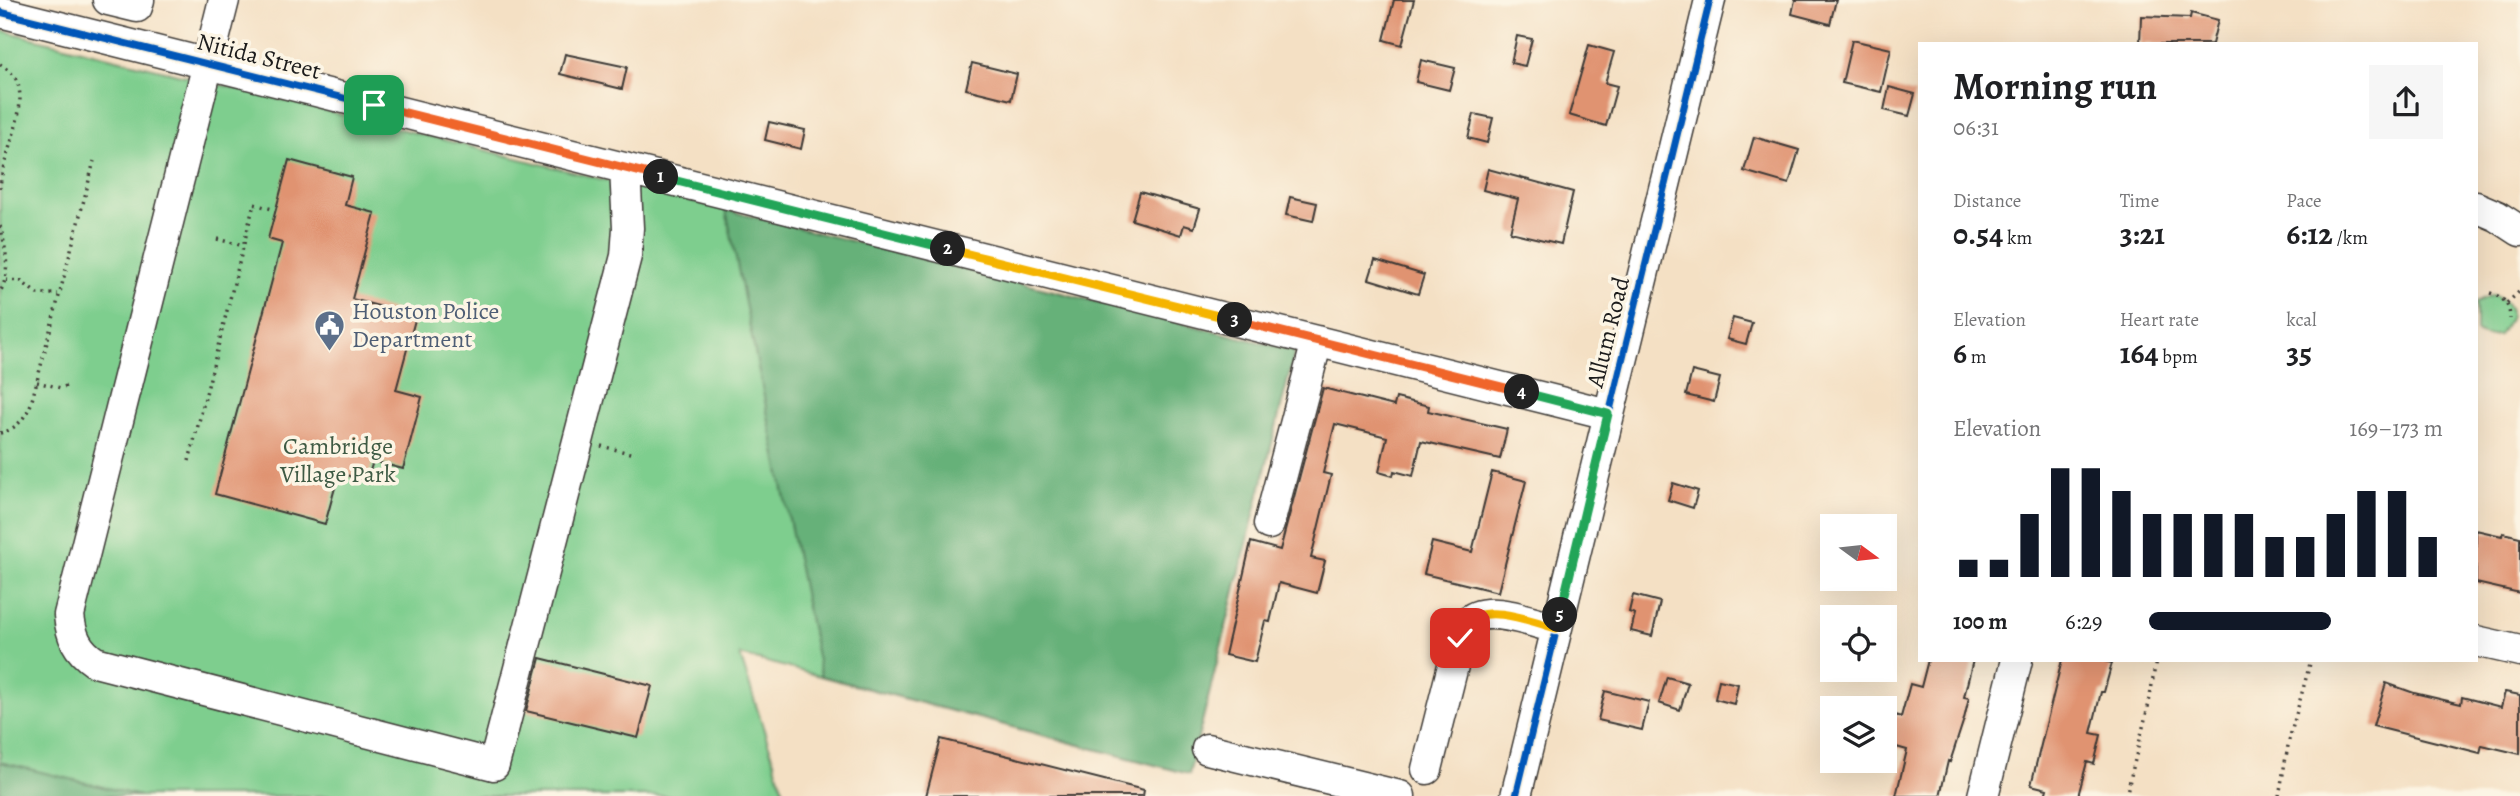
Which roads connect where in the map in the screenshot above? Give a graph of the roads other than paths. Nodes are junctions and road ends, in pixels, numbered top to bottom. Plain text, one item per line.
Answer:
1 (108, 0) edge
2 (139, 0) edge
3 (224, 0) edge
4 (1710, 0) edge
5 (0, 12) edge
6 (208, 64) junction
7 (625, 168) junction
8 (2478, 208) edge
9 (2520, 231) edge
10 (1317, 341) junction
11 (1608, 414) junction
12 (1269, 524) dead end
13 (1556, 628) junction
14 (2478, 641) edge
15 (2520, 651) edge
16 (2016, 662) edge
17 (1207, 749) dead end
18 (1427, 769) dead end
19 (1400, 796) edge
20 (1516, 796) edge
21 (1983, 796) edge

1 - 2 street
3 - 6 street
4 - 11 street, Allum Road
5 - 6 street, Nitida Street
6 - 7 street, Nitida Street
6 - 7 street
7 - 10 street, Nitida Street
8 - 9 street
10 - 11 street, Nitida Street
10 - 12 street
11 - 13 street, Allum Road
13 - 18 street
13 - 20 street, Allum Road
14 - 15 street
16 - 21 street
17 - 19 street

